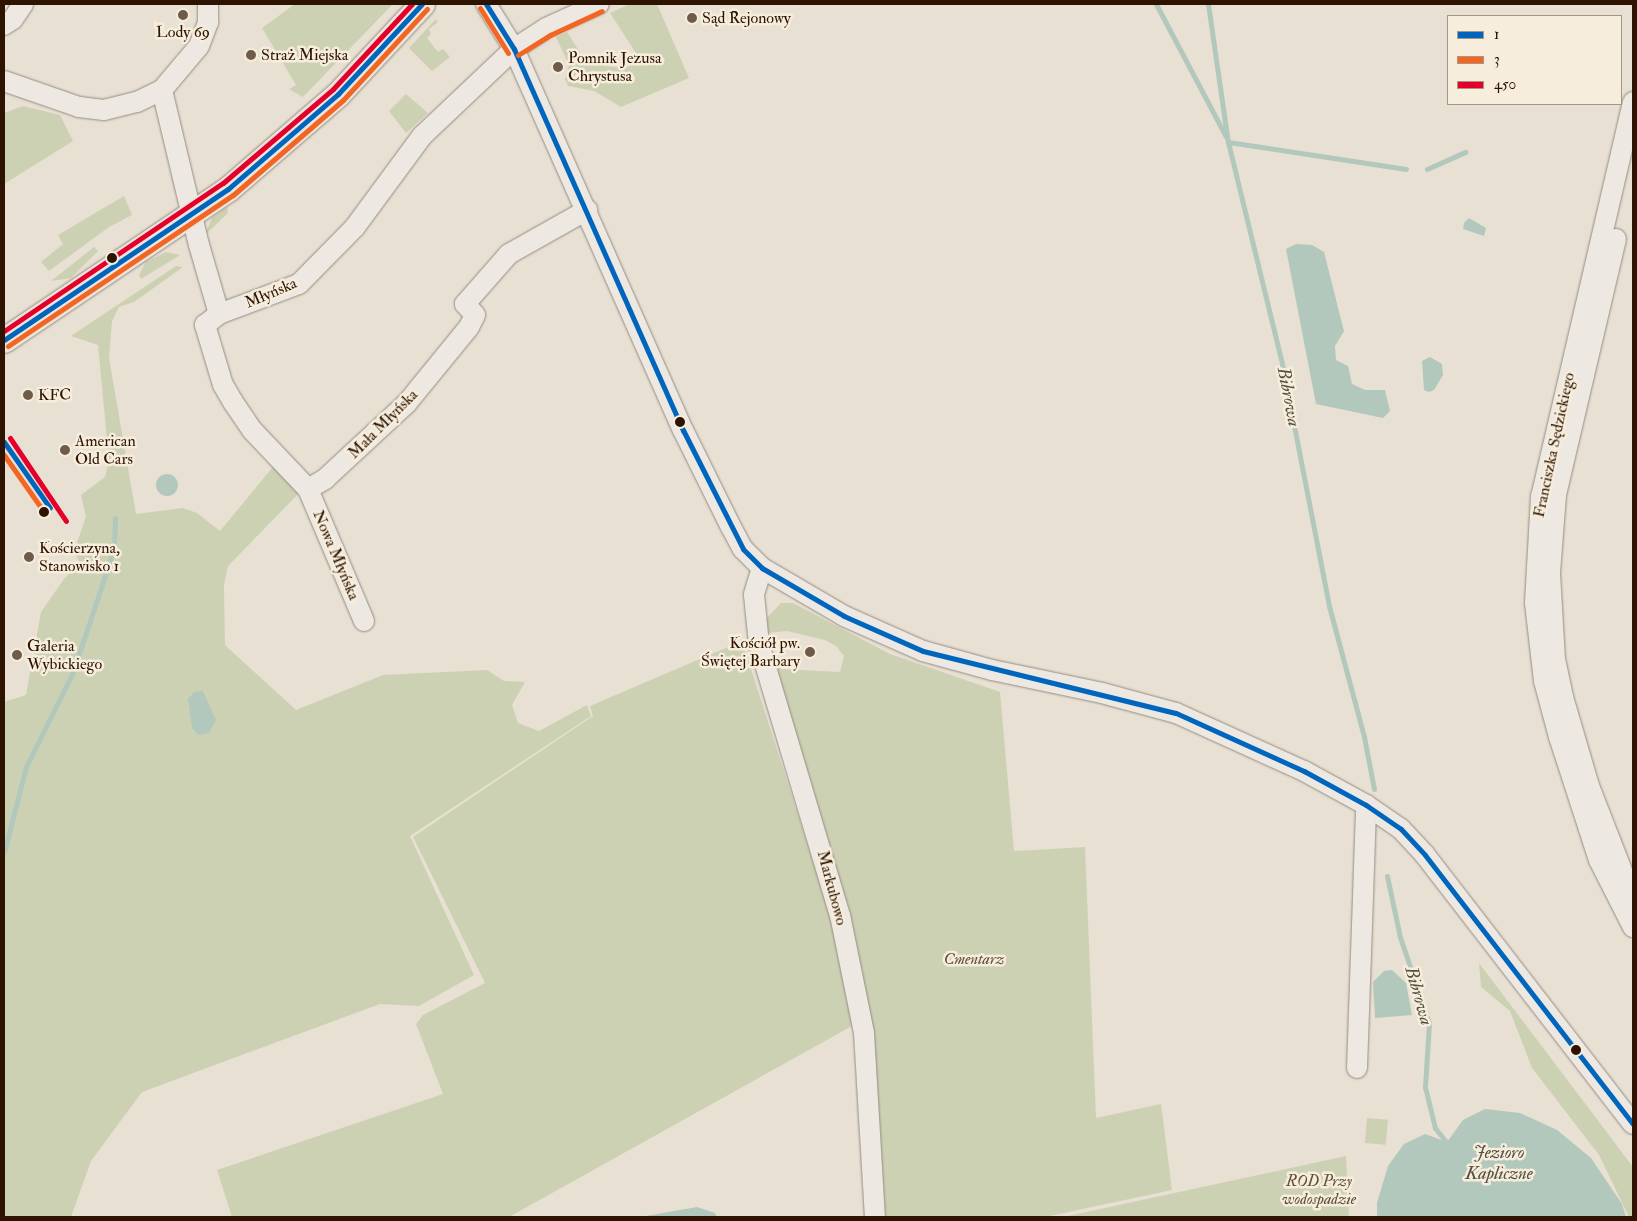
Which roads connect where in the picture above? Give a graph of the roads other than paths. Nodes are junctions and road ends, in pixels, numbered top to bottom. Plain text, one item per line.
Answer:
1 (23, 4) edge
2 (208, 4) edge
3 (422, 4) edge
4 (486, 4) edge
5 (599, 4) edge
6 (4, 26) edge
7 (514, 49) junction
8 (5, 85) edge
9 (162, 90) junction
10 (1633, 102) edge
11 (1633, 161) edge
12 (587, 210) junction
13 (193, 214) junction
14 (219, 314) junction
15 (4, 340) edge
16 (308, 489) junction
17 (762, 568) junction
18 (364, 621) dead end
19 (1366, 805) junction
20 (1633, 899) edge
21 (1633, 927) edge
22 (1357, 1068) dead end
23 (1633, 1124) edge
24 (875, 1217) edge

1 - 6 street
2 - 9 street
3 - 13 main road
4 - 7 street
5 - 7 street, Młyńska
7 - 12 street
7 - 14 street, Młyńska
8 - 9 street
9 - 13 street
10 - 21 street, Franciszka Sędzickiego
11 - 20 street, Franciszka Sędzickiego
12 - 16 street, Mała Młyńska
12 - 17 street
13 - 14 street
13 - 15 main road
14 - 16 street
16 - 18 street, Nowa Młyńska
17 - 19 street
17 - 24 street, Markubowo
19 - 22 street
19 - 23 street

